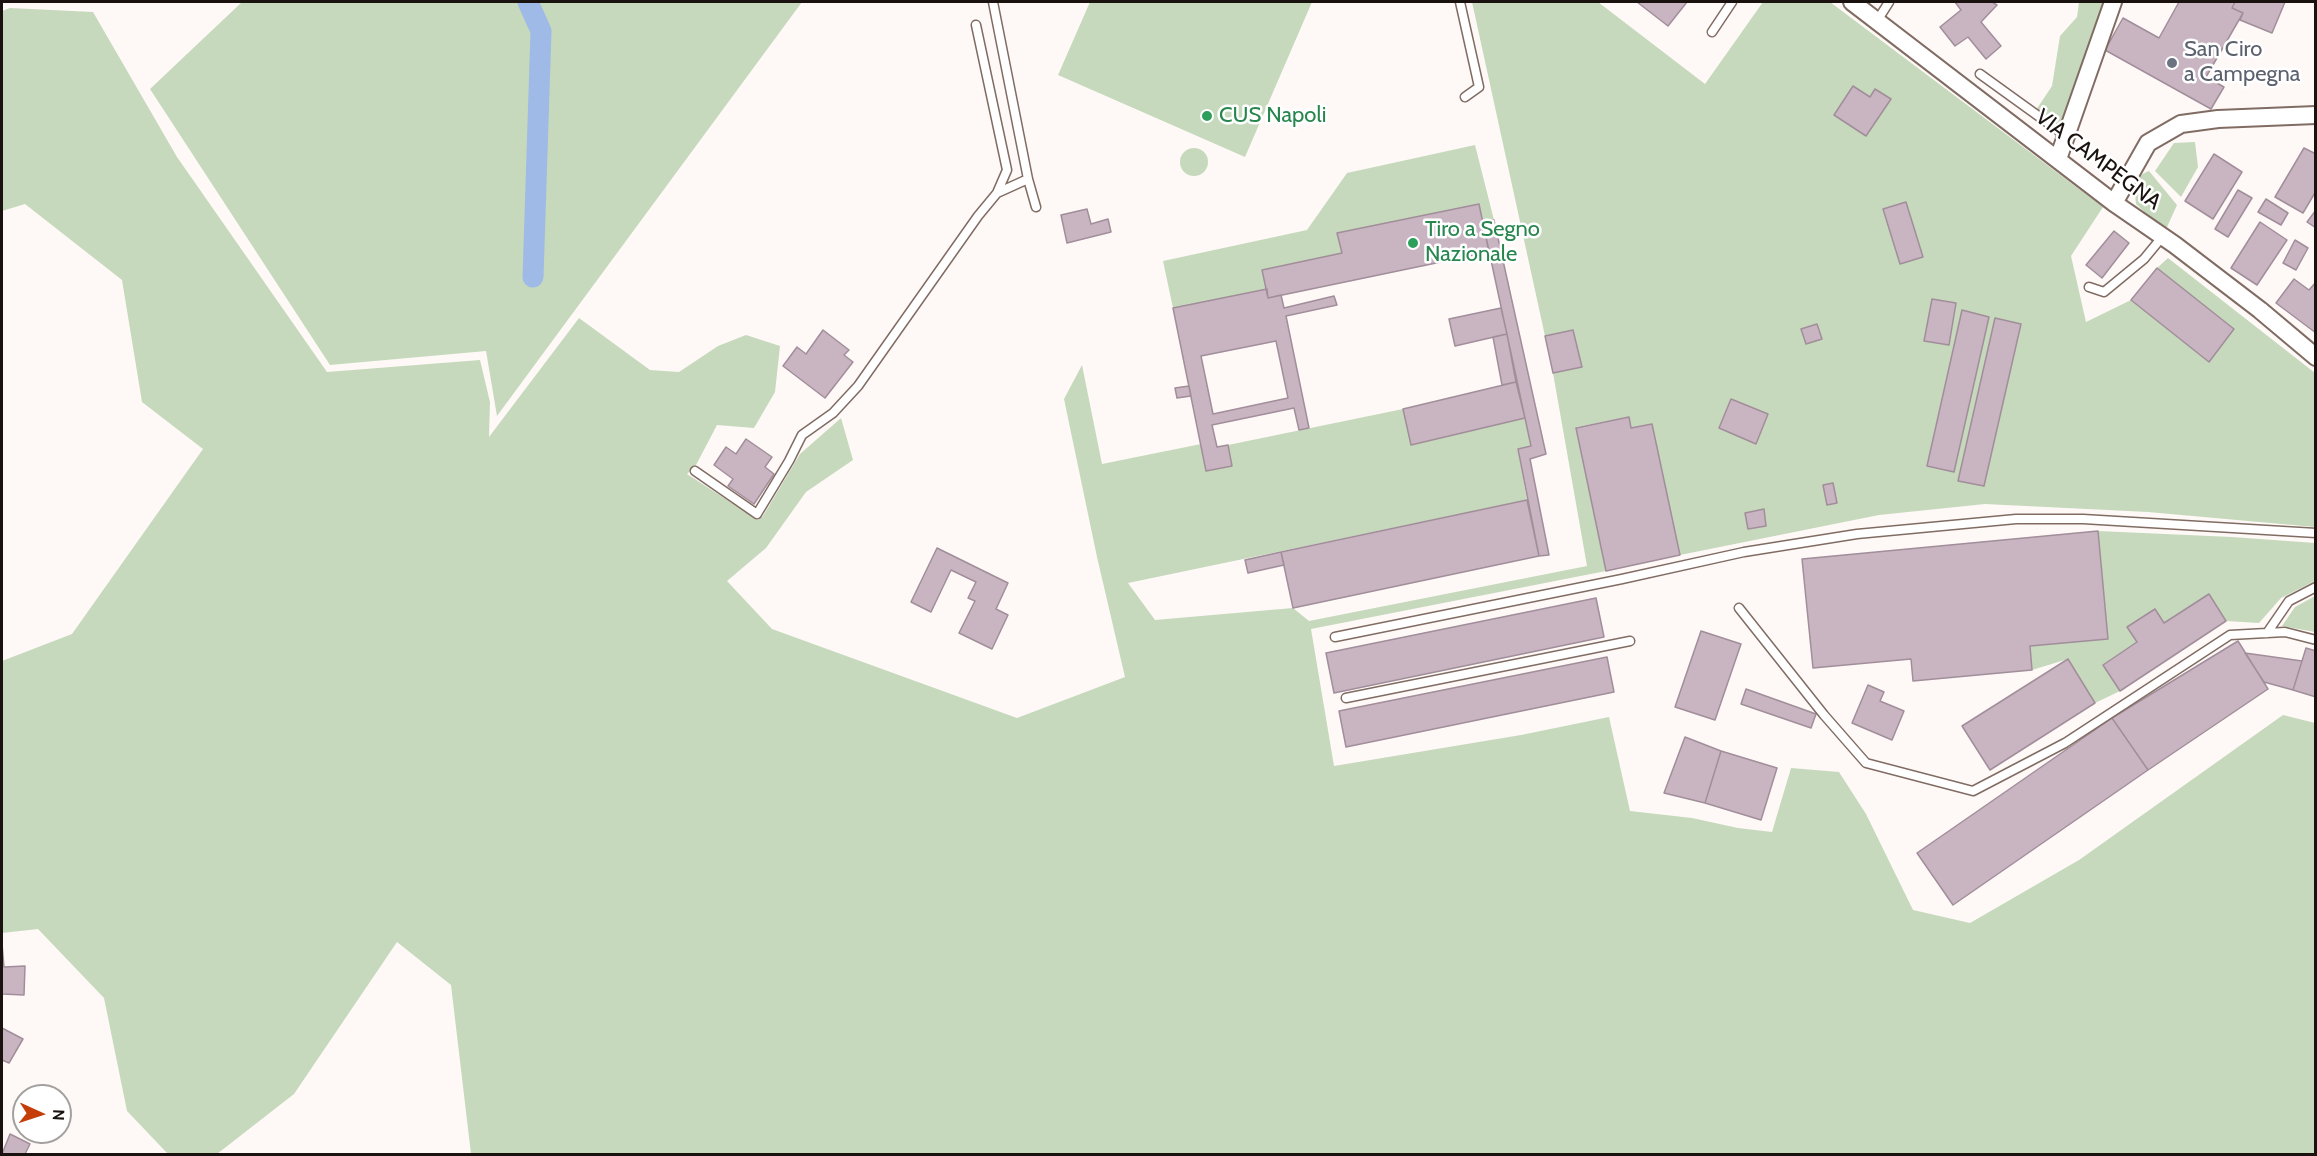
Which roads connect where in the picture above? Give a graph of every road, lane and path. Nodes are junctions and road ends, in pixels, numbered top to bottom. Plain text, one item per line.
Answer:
1 (993, 2) edge
2 (1460, 2) edge
3 (1732, 2) edge
4 (1852, 2) edge
5 (1889, 2) edge
6 (2113, 2) edge
7 (1877, 21) junction
8 (976, 25) dead end
9 (1712, 32) dead end
10 (1980, 74) dead end
11 (1465, 97) dead end
12 (2316, 115) edge
13 (2066, 136) junction
14 (2058, 159) junction
15 (1028, 179) junction
16 (997, 193) junction
17 (2114, 203) junction
18 (1036, 207) dead end
19 (2163, 236) junction
20 (2089, 287) dead end
21 (2316, 357) edge
22 (695, 471) dead end
23 (2316, 533) edge
24 (2316, 586) edge
25 (1739, 608) dead end
26 (2267, 633) junction
27 (1335, 638) dead end
28 (2316, 640) edge
29 (1630, 641) dead end
30 (1346, 698) dead end

1 - 15 lane
2 - 11 lane
3 - 9 lane
4 - 7 street, VIA CAMPEGNA
5 - 7 lane
6 - 13 street
7 - 14 street, VIA CAMPEGNA
8 - 16 lane
10 - 13 lane
12 - 17 street
13 - 14 street
14 - 17 street, VIA CAMPEGNA
15 - 16 lane
15 - 18 lane
16 - 22 lane
17 - 19 street, VIA CAMPEGNA
19 - 20 lane
19 - 21 street, VIA CAMPEGNA
23 - 27 lane
24 - 26 lane
25 - 26 lane
26 - 28 lane
29 - 30 lane

